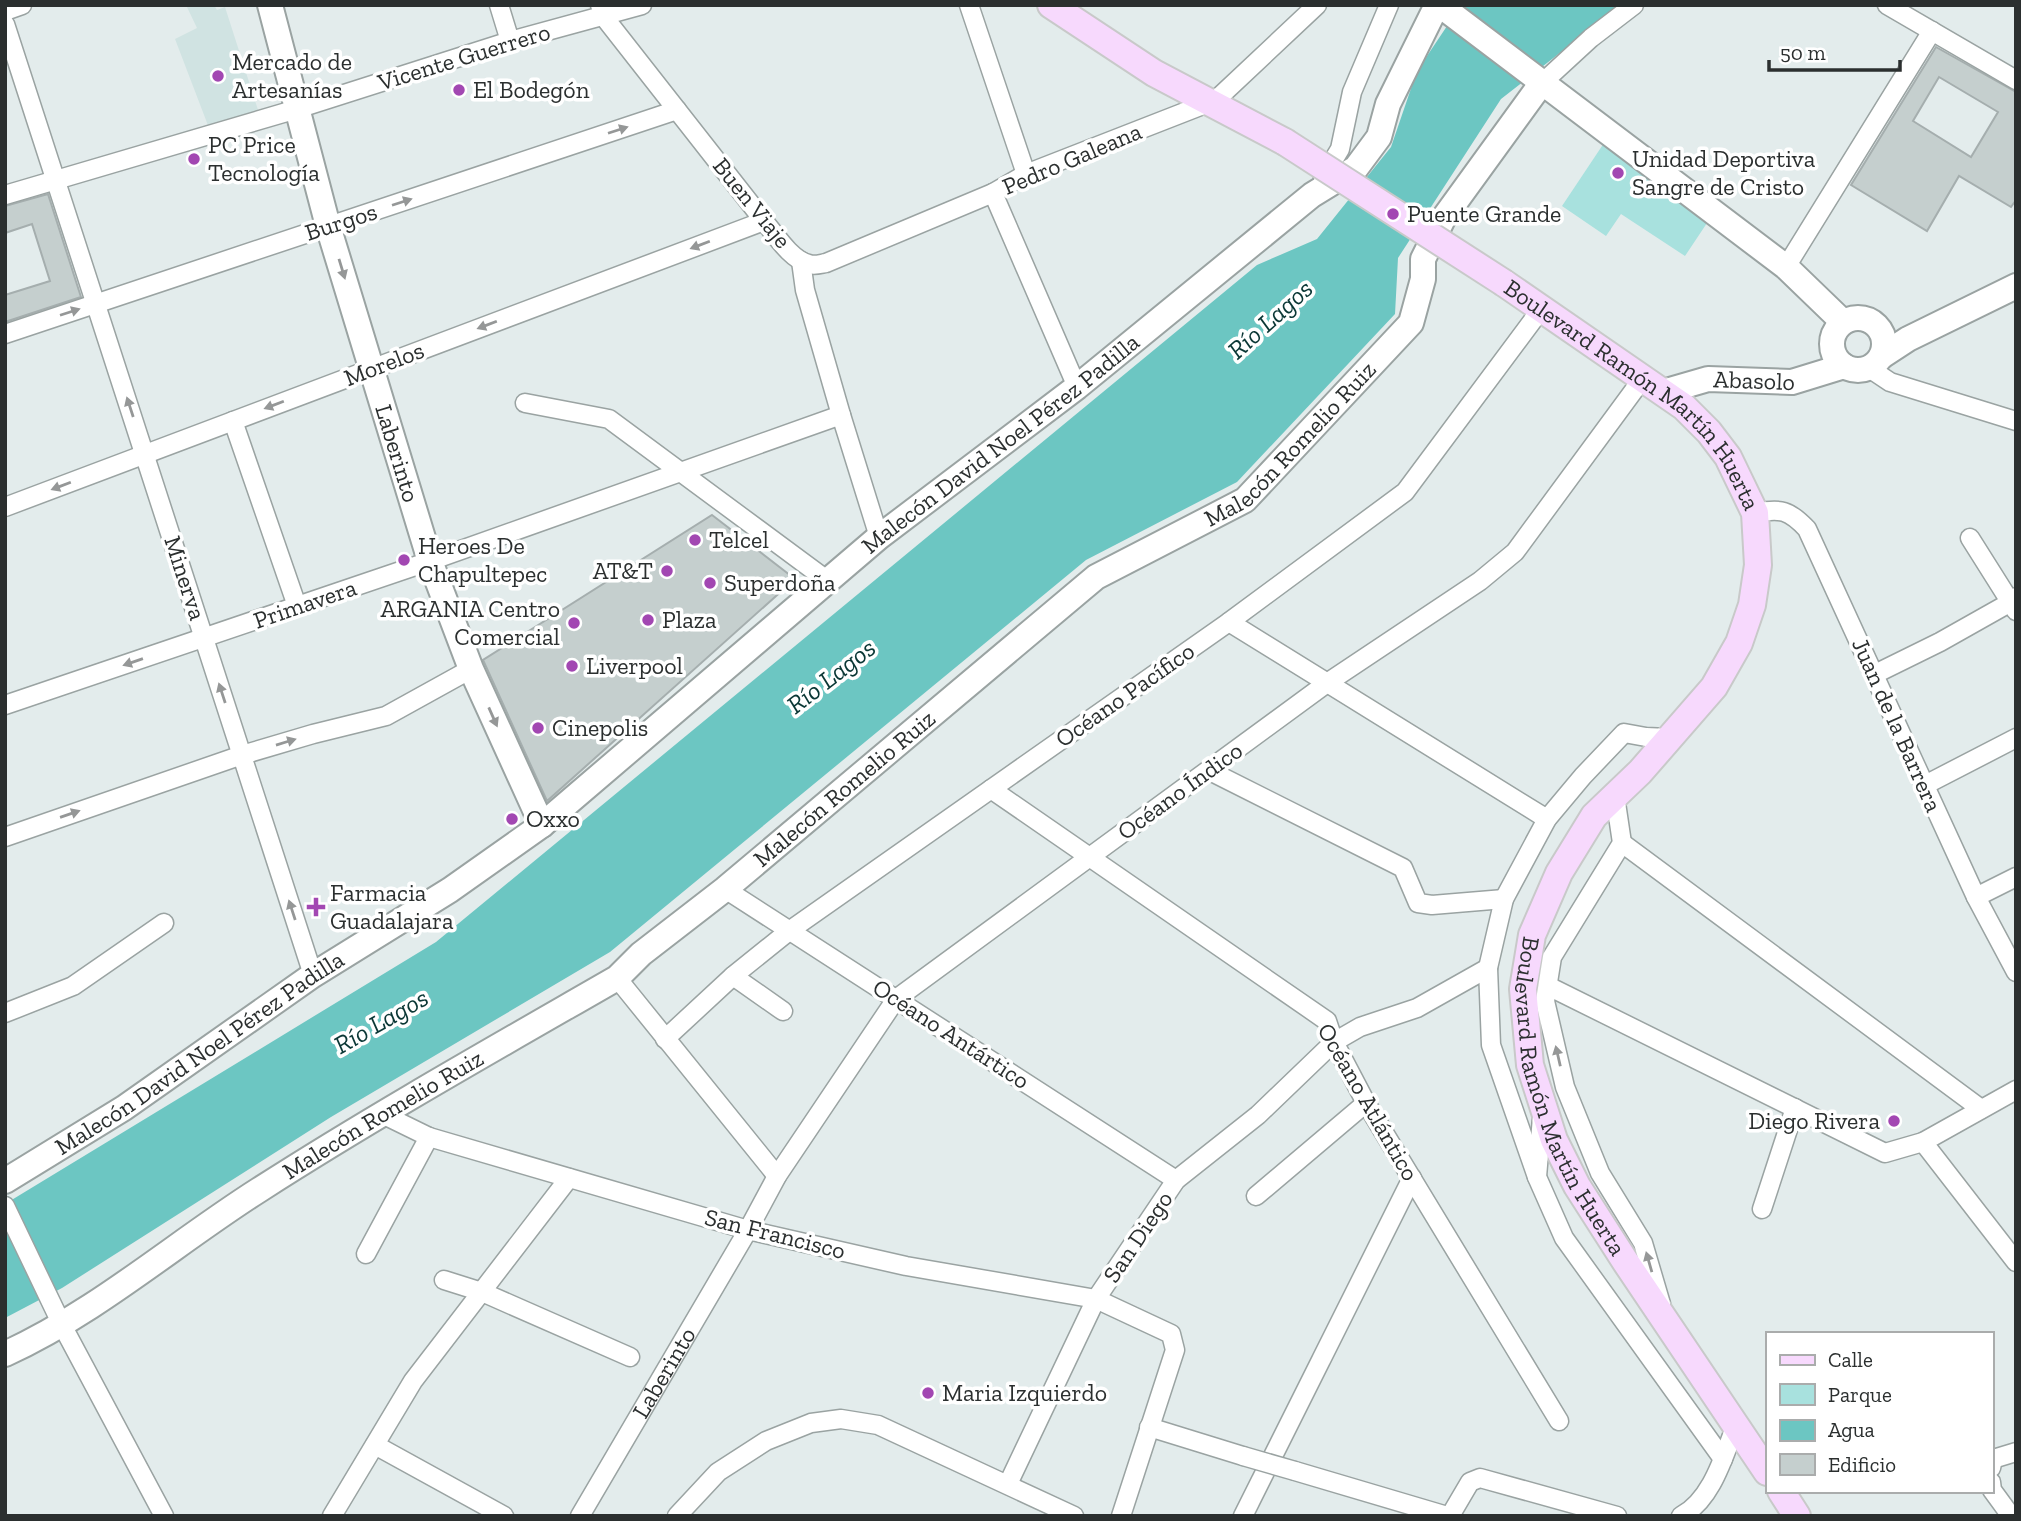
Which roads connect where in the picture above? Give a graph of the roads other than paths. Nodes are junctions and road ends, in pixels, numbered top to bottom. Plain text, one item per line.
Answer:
1 (22, 5) edge
2 (270, 5) edge
3 (499, 5) edge
4 (642, 5) edge
5 (969, 5) edge
6 (1051, 5) edge
7 (1084, 5) edge
8 (1317, 5) edge
9 (1389, 5) edge
10 (1634, 5) edge
11 (1887, 5) edge
12 (1443, 8) edge
13 (5, 11) edge
14 (602, 11) edge
15 (5, 24) edge
16 (1932, 31) junction
17 (510, 41) junction
18 (2013, 74) edge
19 (1537, 80) junction
20 (1218, 104) junction
21 (297, 109) junction
22 (677, 110) junction
23 (1026, 174) junction
24 (57, 182) junction
25 (993, 193) junction
26 (5, 195) edge
27 (1312, 195) junction
28 (764, 221) junction
29 (328, 226) junction
30 (801, 261) junction
31 (1786, 267) junction
32 (2016, 286) edge
33 (96, 303) junction
34 (1542, 308) junction
35 (1843, 322) junction
36 (5, 334) edge
37 (1876, 362) junction
38 (1844, 366) junction
39 (373, 368) junction
40 (1653, 385) junction
41 (1077, 387) junction
42 (525, 403) dead end
43 (841, 415) junction
44 (233, 421) junction
45 (2016, 421) edge
46 (145, 454) junction
47 (682, 472) junction
48 (5, 507) edge
49 (1755, 513) junction
50 (879, 537) junction
51 (1970, 538) dead end
52 (430, 561) junction
53 (828, 581) junction
54 (2014, 604) edge
55 (297, 606) junction
56 (1229, 622) junction
57 (204, 638) junction
58 (471, 668) junction
59 (1875, 674) junction
60 (1327, 684) junction
61 (5, 705) edge
62 (1668, 738) junction
63 (2016, 738) edge
64 (242, 755) junction
65 (1210, 771) junction
66 (1925, 785) junction
67 (991, 789) junction
68 (1615, 796) junction
69 (1547, 819) junction
70 (542, 825) junction
71 (5, 837) edge
72 (1622, 843) junction
73 (1089, 856) junction
74 (2016, 877) edge
75 (725, 889) junction
76 (1976, 897) junction
77 (1504, 899) junction
78 (164, 923) dead end
79 (789, 931) junction
80 (1488, 968) junction
81 (2016, 972) edge
82 (313, 975) junction
83 (733, 976) junction
84 (617, 978) junction
85 (1548, 986) junction
86 (896, 999) junction
87 (783, 1012) dead end
88 (5, 1013) edge
89 (665, 1039) junction
90 (1335, 1042) junction
91 (2016, 1090) edge
92 (1366, 1103) junction
93 (1543, 1107) junction
94 (1795, 1108) junction
95 (1981, 1109) junction
96 (382, 1114) junction
97 (429, 1137) junction
98 (1923, 1143) junction
99 (776, 1176) junction
100 (1537, 1177) junction
101 (569, 1178) junction
102 (1412, 1178) junction
103 (1176, 1180) junction
104 (5, 1181) edge
105 (1256, 1196) dead end
106 (5, 1206) edge
107 (1762, 1209) dead end
108 (748, 1230) junction
109 (366, 1254) dead end
110 (2016, 1262) edge
111 (444, 1280) dead end
112 (482, 1292) junction
113 (1096, 1299) junction
114 (58, 1317) junction
115 (1668, 1328) junction
116 (5, 1354) edge
117 (631, 1357) dead end
118 (1559, 1421) dead end
119 (1735, 1425) junction
120 (1149, 1427) junction
121 (375, 1445) junction
122 (2016, 1452) edge
123 (1723, 1459) junction
124 (1993, 1464) edge
125 (1766, 1471) edge
126 (1008, 1484) junction
127 (1993, 1491) edge
128 (1782, 1493) edge
129 (164, 1516) edge
130 (331, 1516) edge
131 (504, 1516) edge
132 (580, 1516) edge
133 (677, 1516) edge
134 (1074, 1516) edge
135 (1121, 1516) edge
136 (1243, 1516) edge
137 (1448, 1516) edge
138 (1617, 1516) edge
139 (1681, 1516) edge
140 (1797, 1516) edge
141 (2011, 1516) edge

1 - 13 street
2 - 21 street, Laberinto
3 - 17 street
4 - 14 street, Vicente Guerrero
5 - 23 street
6 - 20 main road
7 - 20 main road
8 - 20 street, Pedro Galeana
9 - 27 street
10 - 19 street
11 - 16 street
12 - 19 street
12 - 27 street, Malecón David Noel Pérez Padilla
14 - 17 street, Vicente Guerrero
14 - 22 street, Buen Viaje
15 - 24 street, Minerva
16 - 18 street
16 - 31 street
17 - 21 street, Vicente Guerrero
19 - 31 street
19 - 75 street, Malecón Romelio Ruiz
20 - 23 street, Pedro Galeana
20 - 34 main road, Boulevard Ramón Martín Huerta, bridge
21 - 24 street, Vicente Guerrero
21 - 29 street, Laberinto
22 - 28 street, Buen Viaje
29 -> 22 street, Burgos
23 - 25 street, Pedro Galeana
24 - 26 street, Vicente Guerrero
24 - 33 street, Minerva
25 - 30 street, Pedro Galeana
25 - 41 street
27 - 41 street, Malecón David Noel Pérez Padilla
28 - 30 street, Buen Viaje
28 -> 39 street, Morelos
29 - 33 street, Burgos
29 -> 39 street, Laberinto
30 - 43 street, Buen Viaje
31 - 35 street
32 - 37 street
36 -> 33 street, Burgos
46 -> 33 street, Minerva
34 - 40 main road, Boulevard Ramón Martín Huerta
34 - 56 street, Océano Pacífico
35 - 37 street
35 - 38 street
37 - 38 street
37 - 45 street
38 - 40 street, Abasolo
39 -> 44 street, Morelos
39 - 52 street, Laberinto
40 - 49 main road, Boulevard Ramón Martín Huerta
40 - 60 street, Océano Índico
41 - 50 street, Malecón David Noel Pérez Padilla
42 - 47 street
43 - 47 street, Primavera
43 - 50 street, Buen Viaje
44 - 46 street, Morelos
44 - 55 street
46 -> 48 street, Morelos
46 - 57 street, Minerva
47 - 52 street, Primavera
47 - 53 street
49 - 59 street, Juan de la Barrera
49 - 62 main road, Boulevard Ramón Martín Huerta
50 - 53 street, Malecón David Noel Pérez Padilla
51 - 54 street
52 - 55 street, Primavera
52 - 58 street, Laberinto
53 - 70 street, Malecón David Noel Pérez Padilla
54 - 59 street
55 - 57 street, Primavera
56 - 60 street
56 - 67 street, Océano Pacífico
57 -> 61 street, Primavera
64 -> 57 street, Minerva
64 -> 58 street
58 -> 70 street, Laberinto
59 - 66 street, Juan de la Barrera
60 - 65 street, Océano Índico
60 - 69 street
62 - 68 main road, Boulevard Ramón Martín Huerta
62 - 69 street
63 - 66 street
71 -> 64 street
82 -> 64 street, Minerva
65 - 73 street, Océano Índico
65 - 77 street
66 - 76 street, Juan de la Barrera
67 - 73 street, Océano Atlántico
67 - 79 street, Océano Pacífico
68 - 72 street
68 - 93 main road, Boulevard Ramón Martín Huerta
69 - 77 street
70 - 82 street, Malecón David Noel Pérez Padilla
72 - 85 street
72 - 95 street
73 - 86 street, Océano Índico
73 - 90 street, Océano Atlántico
74 - 76 street
75 - 79 street, Océano Antártico
75 - 84 street, Malecón Romelio Ruiz
76 - 81 street, Juan de la Barrera
77 - 80 street
78 - 88 street
79 - 83 street, Océano Pacífico
79 - 86 street, Océano Antártico
80 - 90 street, San Diego
80 - 100 street
82 - 104 street, Malecón David Noel Pérez Padilla
83 - 87 street
83 - 89 street, Océano Pacífico
84 - 89 street
84 - 96 street, Malecón Romelio Ruiz
85 - 94 street
115 -> 85 street
86 - 99 street, Océano Índico
86 - 103 street, Océano Antártico
89 - 99 street
90 - 92 street, Océano Atlántico
90 - 103 street, San Diego
91 - 95 street
92 - 102 street, Océano Atlántico
92 - 105 street
93 - 100 street
93 - 115 main road, Boulevard Ramón Martín Huerta
94 - 98 street
94 - 107 street
95 - 98 street
96 - 97 street, San Francisco
96 - 114 street, Malecón Romelio Ruiz
97 - 101 street, San Francisco
97 - 109 street
98 - 110 street
99 - 108 street, Océano Índico
100 - 123 street
101 - 108 street, San Francisco
101 - 112 street
102 - 118 street, Océano Atlántico
102 - 136 street
103 - 113 street, San Diego
106 - 114 street
108 - 113 street, San Francisco
108 - 132 street, Laberinto
111 - 112 street
112 - 117 street
112 - 121 street
113 - 120 street, San Francisco
113 - 126 street, San Diego
114 - 116 street, Malecón Romelio Ruiz
114 - 129 street
115 - 119 main road, Boulevard Ramón Martín Huerta
119 - 123 street
119 - 125 main road, Boulevard Ramón Martín Huerta
120 - 135 street
120 - 137 street, bridge
121 - 130 street
121 - 131 street
122 - 124 street
123 - 139 street
126 - 133 street
126 - 134 street
127 - 141 street
128 - 140 main road
137 - 138 street

